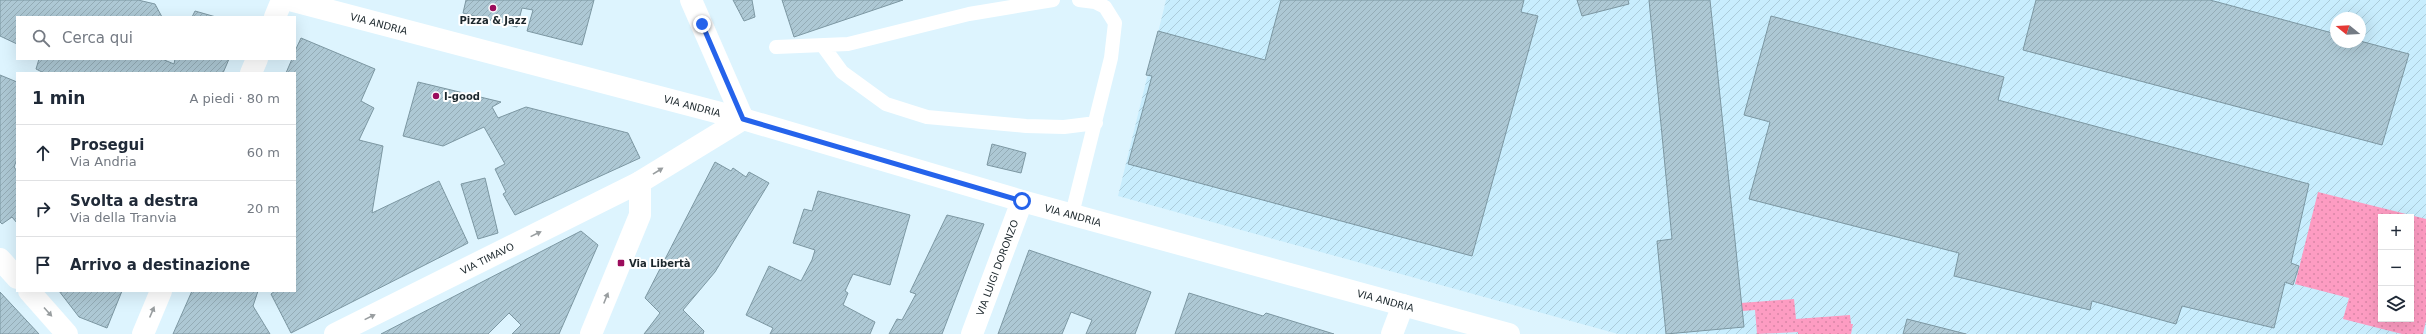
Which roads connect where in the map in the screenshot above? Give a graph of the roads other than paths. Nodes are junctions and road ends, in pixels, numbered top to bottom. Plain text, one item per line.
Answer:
1 (282, 0) edge
2 (290, 0) edge
3 (691, 0) edge
4 (1053, 0) edge
5 (1079, 0) edge
6 (275, 16) edge
7 (823, 46) junction
8 (776, 47) dead end
9 (257, 60) edge
10 (251, 72) edge
11 (743, 119) junction
12 (1096, 123) junction
13 (640, 182) junction
14 (1022, 201) junction
15 (1072, 214) junction
16 (0, 259) edge
17 (16, 277) edge
18 (29, 292) edge
19 (161, 292) edge
20 (1403, 305) junction
21 (67, 334) edge
22 (143, 334) edge
23 (335, 334) edge
24 (591, 334) edge
25 (972, 334) edge
26 (1392, 334) edge
27 (1508, 334) edge

1 - 6 main road
2 - 11 main road, VIA ANDRIA
3 - 11 main road
4 - 7 lane
5 - 12 lane
7 - 8 lane
7 - 12 lane
9 - 10 main road
13 -> 11 main road
11 - 14 main road, VIA ANDRIA
12 - 15 lane
23 -> 13 main road, VIA TIMAVO
24 -> 13 main road
14 - 15 main road, VIA ANDRIA
14 - 25 main road, VIA LUIGI DORONZO
15 - 20 main road, VIA ANDRIA
16 - 17 main road
18 -> 21 main road
22 -> 19 main road
20 - 26 main road
20 - 27 main road, VIA ANDRIA

